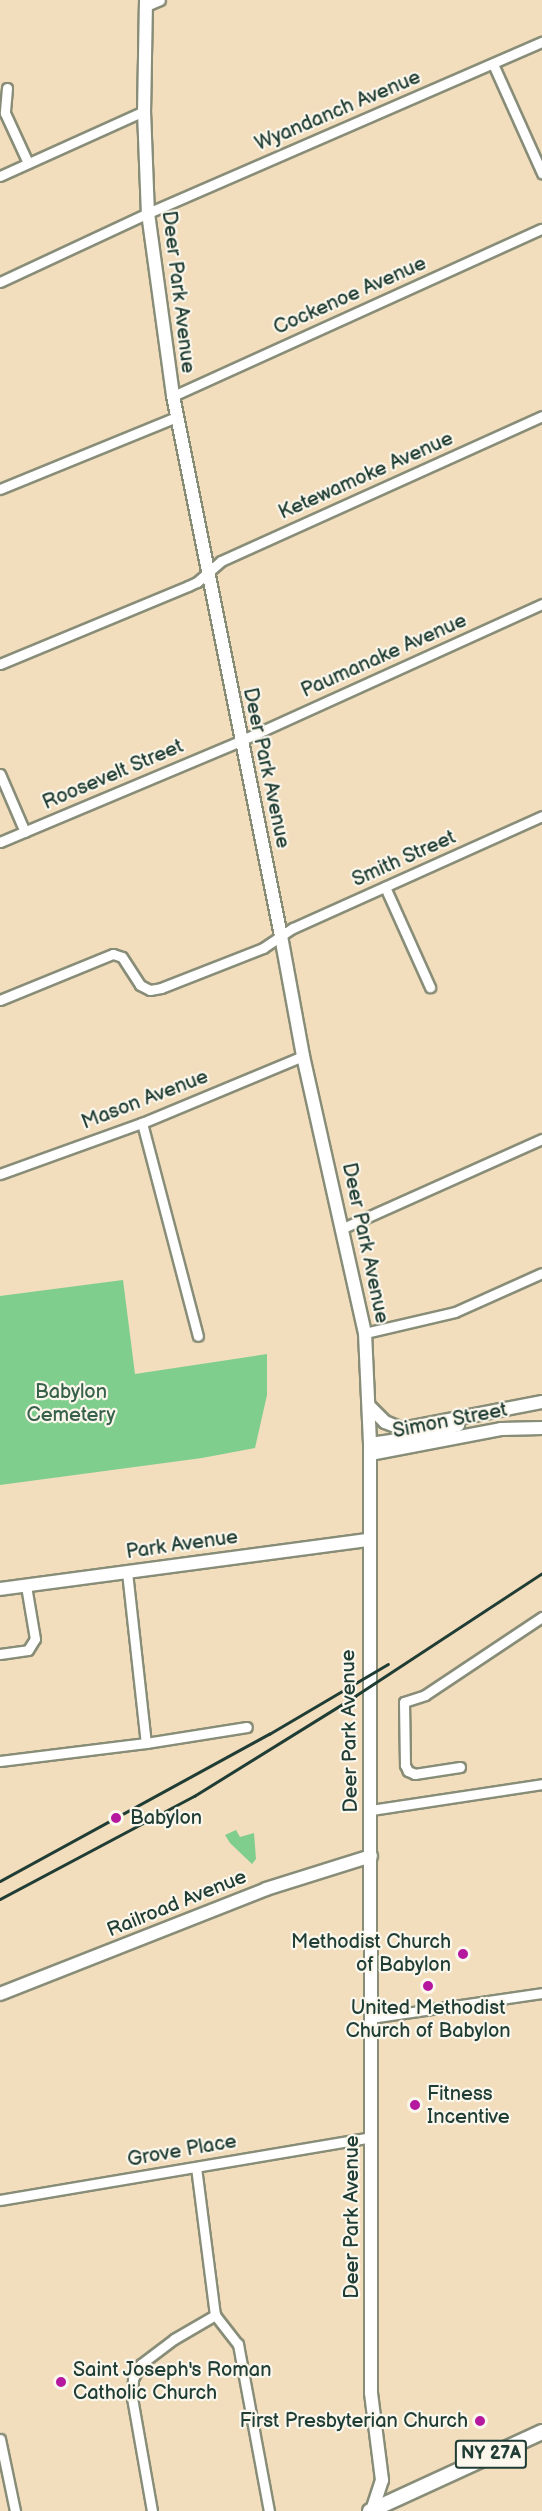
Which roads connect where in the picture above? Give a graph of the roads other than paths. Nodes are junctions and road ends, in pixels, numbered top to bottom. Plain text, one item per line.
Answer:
1 (160, 0) edge
2 (146, 3) edge
3 (542, 42) edge
4 (493, 64) junction
5 (7, 88) dead end
6 (144, 111) junction
7 (28, 163) junction
8 (542, 173) edge
9 (0, 176) edge
10 (148, 213) junction
11 (542, 229) edge
12 (0, 282) edge
13 (173, 396) junction
14 (542, 416) edge
15 (176, 417) junction
16 (0, 489) edge
17 (206, 572) junction
18 (542, 604) edge
19 (0, 664) edge
20 (240, 741) junction
21 (0, 774) edge
22 (542, 816) edge
23 (25, 832) junction
24 (0, 842) edge
25 (385, 887) junction
26 (281, 936) junction
27 (430, 987) dead end
28 (0, 1000) edge
29 (303, 1056) junction
30 (142, 1123) junction
31 (542, 1139) edge
32 (0, 1174) edge
33 (343, 1228) junction
34 (542, 1272) edge
35 (365, 1333) junction
36 (198, 1336) dead end
37 (542, 1402) edge
38 (369, 1406) junction
39 (481, 1415) junction
40 (540, 1428) edge
41 (370, 1449) junction
42 (369, 1540) junction
43 (127, 1572) junction
44 (26, 1586) junction
45 (0, 1589) edge
46 (542, 1617) edge
47 (0, 1654) edge
48 (247, 1727) dead end
49 (146, 1743) junction
50 (0, 1761) edge
51 (460, 1767) dead end
52 (542, 1784) edge
53 (371, 1810) junction
54 (371, 1856) junction
55 (542, 1993) edge
56 (0, 1994) edge
57 (371, 2018) junction
58 (371, 2137) junction
59 (196, 2167) junction
60 (0, 2200) edge
61 (214, 2315) junction
62 (542, 2432) edge
63 (0, 2439) edge
64 (15, 2511) edge
65 (152, 2511) edge
66 (269, 2511) edge
67 (371, 2511) edge

1 - 2 street
2 - 6 main road, Deer Park Avenue
3 - 4 street, Wyandanch Avenue
4 - 8 street
4 - 10 street, Wyandanch Avenue
5 - 7 street
6 - 7 street
6 - 10 main road, Deer Park Avenue
7 - 9 street
10 - 12 street, Wyandanch Avenue
10 - 13 main road, Deer Park Avenue
11 - 13 street, Cockenoe Avenue
13 - 15 main road, Deer Park Avenue
14 - 17 street, Ketewamoke Avenue
15 - 16 street
15 - 17 main road, Deer Park Avenue
17 - 19 street, Ketewamoke Avenue
17 - 20 main road, Deer Park Avenue
18 - 20 street, Paumanake Avenue
20 - 23 street, Roosevelt Street
20 - 26 main road, Deer Park Avenue
21 - 23 street
22 - 25 street, Smith Street
23 - 24 street, Roosevelt Street
25 - 26 street, Smith Street
25 - 27 street
26 - 28 street, Smith Street
26 - 29 main road, Deer Park Avenue
29 - 30 street, Mason Avenue
29 - 33 main road, Deer Park Avenue
30 - 32 street, Mason Avenue
30 - 36 street
31 - 33 street
33 - 35 main road, Deer Park Avenue
34 - 35 street
35 - 38 main road, Deer Park Avenue
37 - 39 main road, Simon Street
38 - 39 main road, Simon Street
38 - 41 main road, Deer Park Avenue
39 - 41 main road, Simon Street
40 - 41 main road, Simon Street
41 - 42 main road, Deer Park Avenue
42 - 43 main road, Park Avenue
42 - 53 main road, Deer Park Avenue
43 - 44 main road, Park Avenue
43 - 49 street
44 - 45 main road, Park Avenue
44 - 47 street
46 - 51 street
48 - 49 street
49 - 50 street
52 - 53 street
53 - 54 main road, Deer Park Avenue
54 - 56 main road, Railroad Avenue
54 - 57 main road, Deer Park Avenue
55 - 57 street
57 - 58 main road, Deer Park Avenue
58 - 59 street, Grove Place
58 - 67 main road, Deer Park Avenue
59 - 60 street, Grove Place
59 - 61 street
61 - 65 street
61 - 66 street
62 - 67 main road, NY 27A
63 - 64 street

